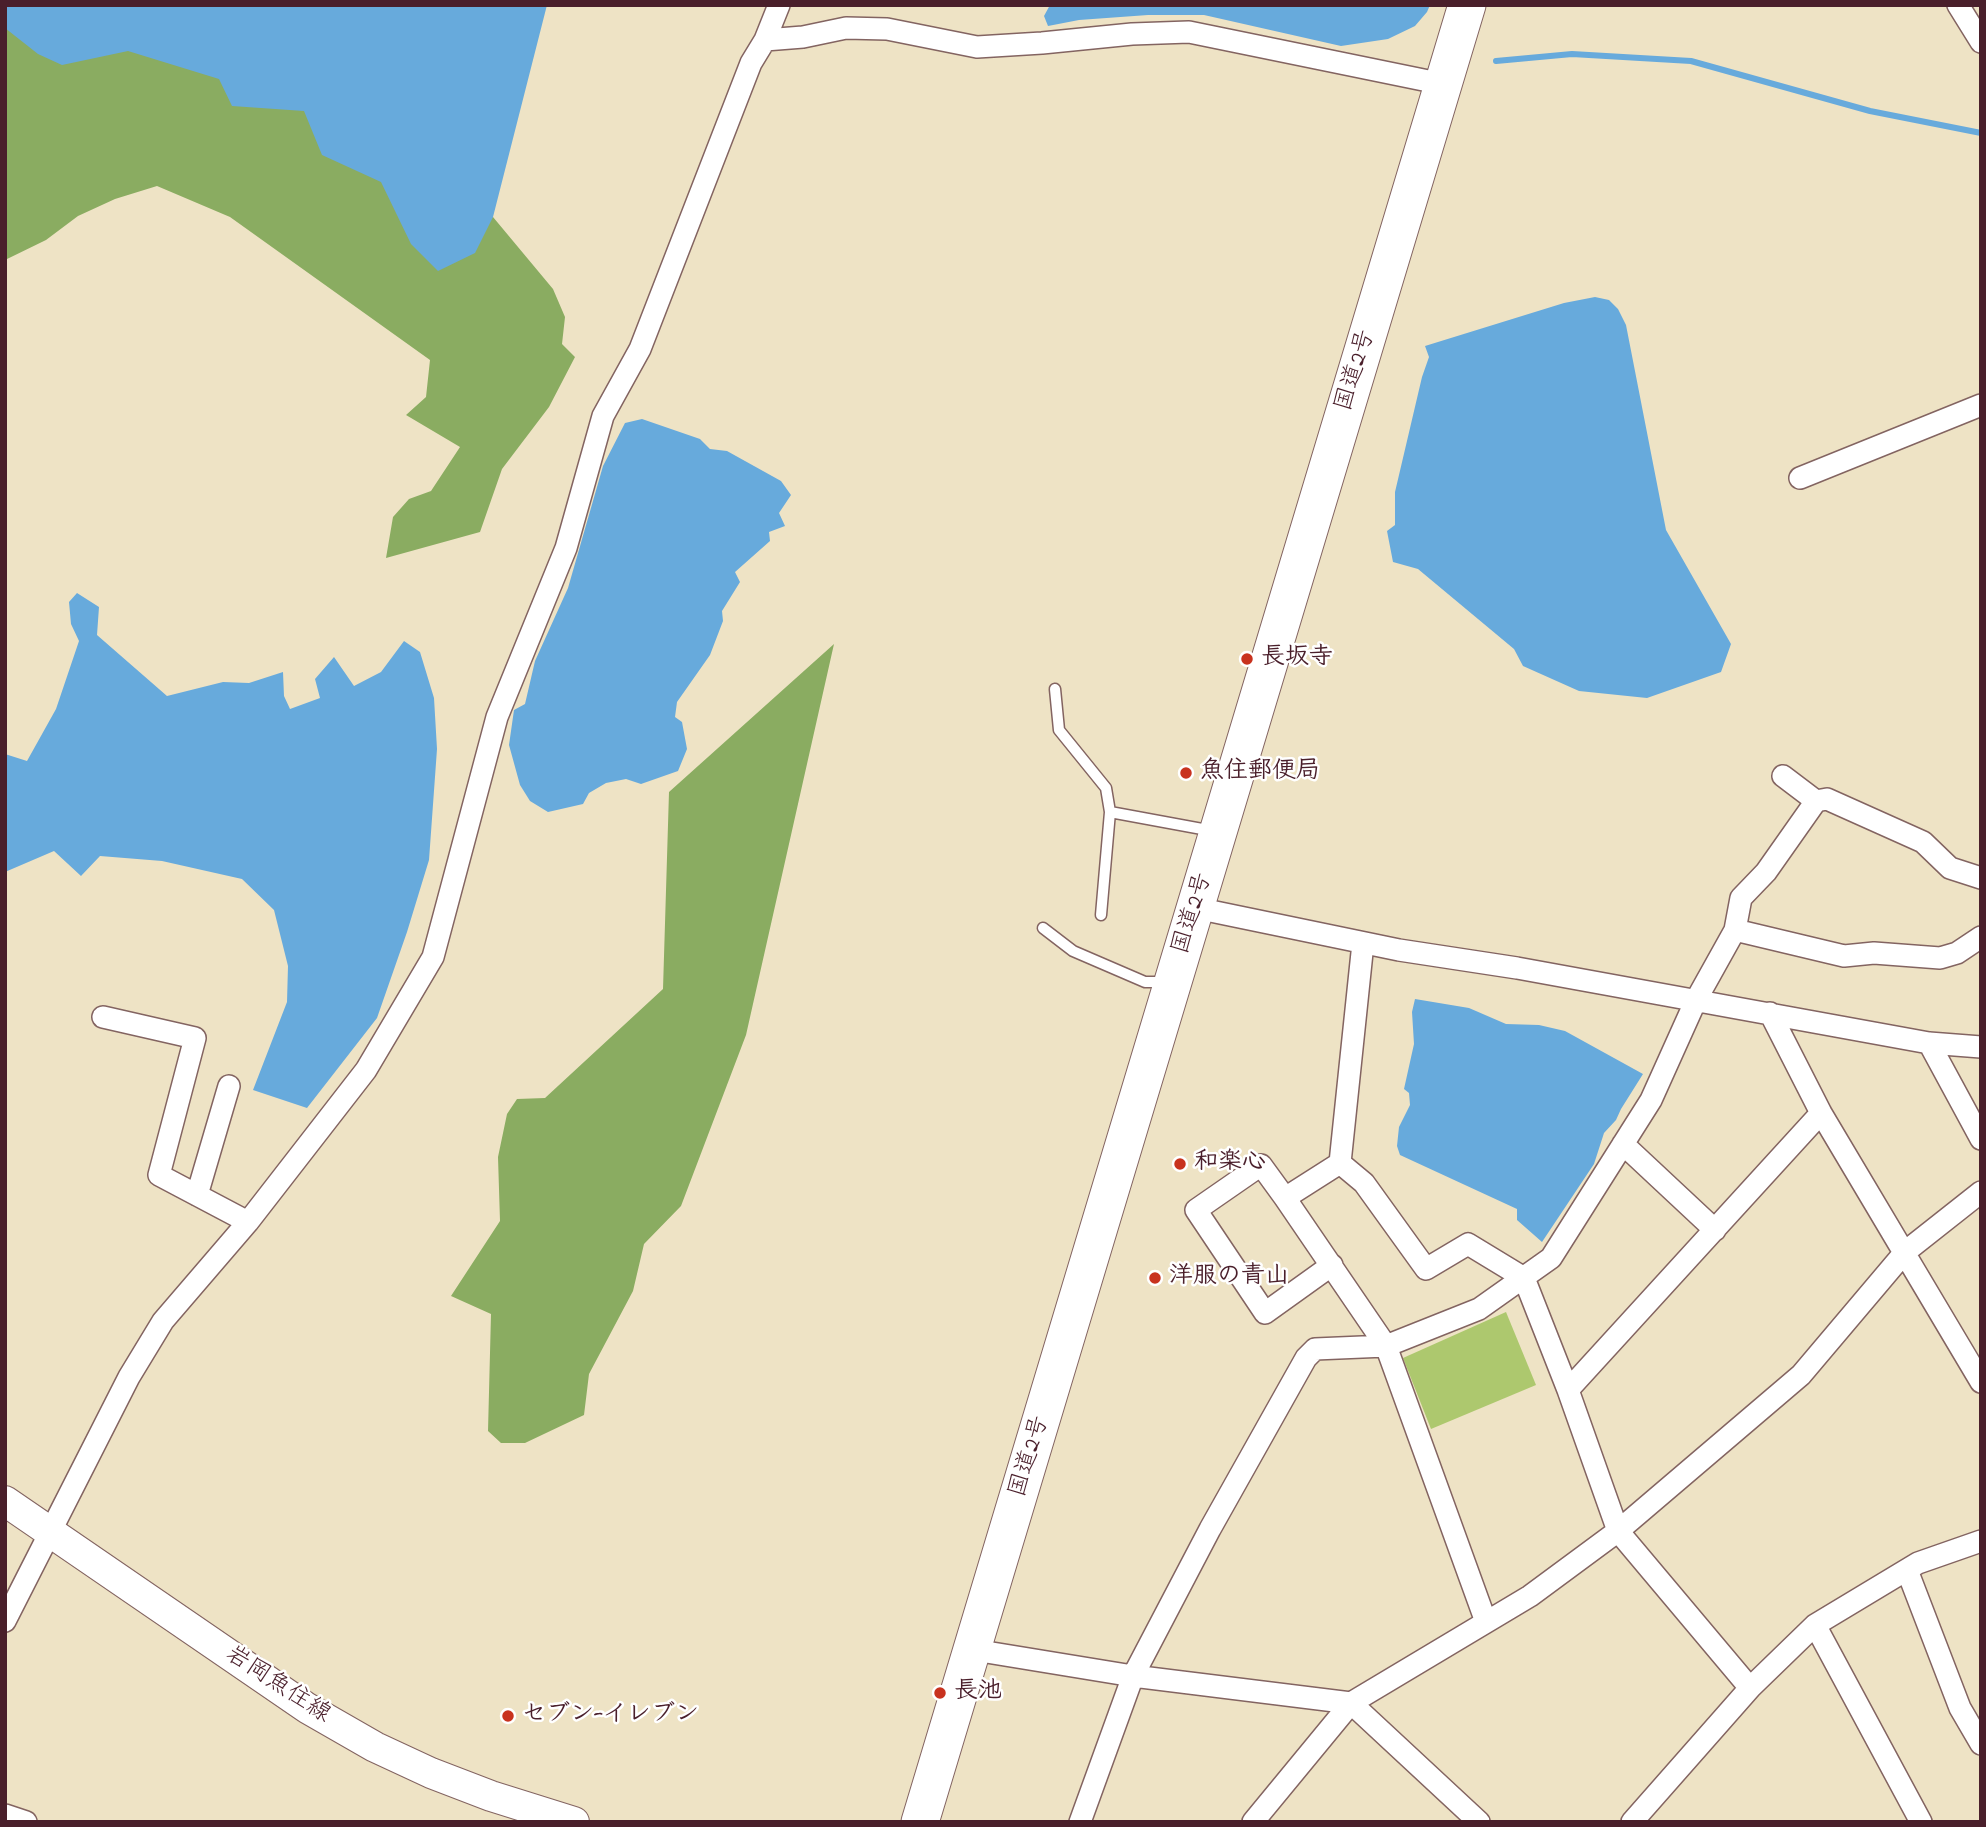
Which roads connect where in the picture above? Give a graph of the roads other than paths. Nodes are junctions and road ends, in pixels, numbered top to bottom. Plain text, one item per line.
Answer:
1 (779, 5) edge
2 (1467, 5) edge
3 (1958, 5) edge
4 (765, 40) junction
5 (1981, 42) edge
6 (1443, 84) junction
7 (1981, 405) edge
8 (1800, 478) dead end
9 (1055, 689) dead end
10 (1783, 776) dead end
11 (1816, 801) junction
12 (1110, 812) junction
13 (1219, 832) junction
14 (1981, 878) edge
15 (1196, 908) junction
16 (1101, 915) dead end
17 (1043, 928) dead end
18 (1735, 930) junction
19 (1981, 937) edge
20 (1363, 943) junction
21 (1173, 982) junction
22 (1696, 1000) junction
23 (1770, 1013) junction
24 (103, 1017) dead end
25 (1929, 1043) junction
26 (1981, 1047) edge
27 (229, 1086) dead end
28 (1821, 1113) junction
29 (1981, 1139) edge
30 (1623, 1144) junction
31 (1340, 1163) junction
32 (1981, 1192) edge
33 (197, 1195) junction
34 (1284, 1198) junction
35 (248, 1222) junction
36 (1715, 1230) junction
37 (1905, 1252) junction
38 (1332, 1265) junction
39 (1524, 1278) junction
40 (1386, 1346) junction
41 (1981, 1382) edge
42 (1568, 1390) junction
43 (5, 1501) edge
44 (1618, 1531) junction
45 (52, 1532) junction
46 (1981, 1541) edge
47 (1907, 1570) junction
48 (5, 1621) edge
49 (1486, 1622) junction
50 (1815, 1625) junction
51 (974, 1650) junction
52 (1133, 1676) junction
53 (1749, 1688) junction
54 (1351, 1703) junction
55 (1981, 1744) edge
56 (5, 1815) edge
57 (1261, 1819) edge
58 (26, 1822) edge
59 (574, 1822) edge
60 (920, 1822) edge
61 (1080, 1822) edge
62 (1479, 1822) edge
63 (1632, 1822) edge
64 (1921, 1822) edge

1 - 4 street
2 - 6 highway, 国道2号
3 - 5 street
4 - 6 street
4 - 35 street
6 - 13 highway, 国道2号
7 - 8 street
9 - 12 lane
10 - 11 street
11 - 14 street
11 - 18 street
12 - 13 lane
12 - 16 lane
13 - 15 highway, 国道2号
15 - 20 street
15 - 21 highway, 国道2号
17 - 21 lane
18 - 19 street
18 - 22 street
20 - 22 street
20 - 31 street
21 - 51 highway, 国道2号
22 - 23 street
22 - 30 street
23 - 25 street
23 - 28 street
24 - 33 street
25 - 26 street
25 - 29 street
27 - 33 street
28 - 36 street
28 - 37 street
30 - 36 street
30 - 39 street
31 - 34 street
31 - 39 street
32 - 37 street
33 - 35 street
34 - 38 street
34 - 38 street
35 - 45 street
36 - 42 street
37 - 41 street
37 - 44 street
38 - 40 street
39 - 40 street
39 - 42 street
40 - 49 street
40 - 52 street
42 - 44 street
43 - 45 main road, 岩岡魚住線
44 - 49 street
44 - 53 street
45 - 48 street
45 - 59 main road, 岩岡魚住線
46 - 47 street
47 - 50 street
47 - 55 street
49 - 54 street
50 - 53 street
50 - 64 street
51 - 52 street
51 - 60 highway, 国道2号
52 - 54 street
52 - 61 street
53 - 63 street
54 - 57 street
54 - 62 street
56 - 58 street

